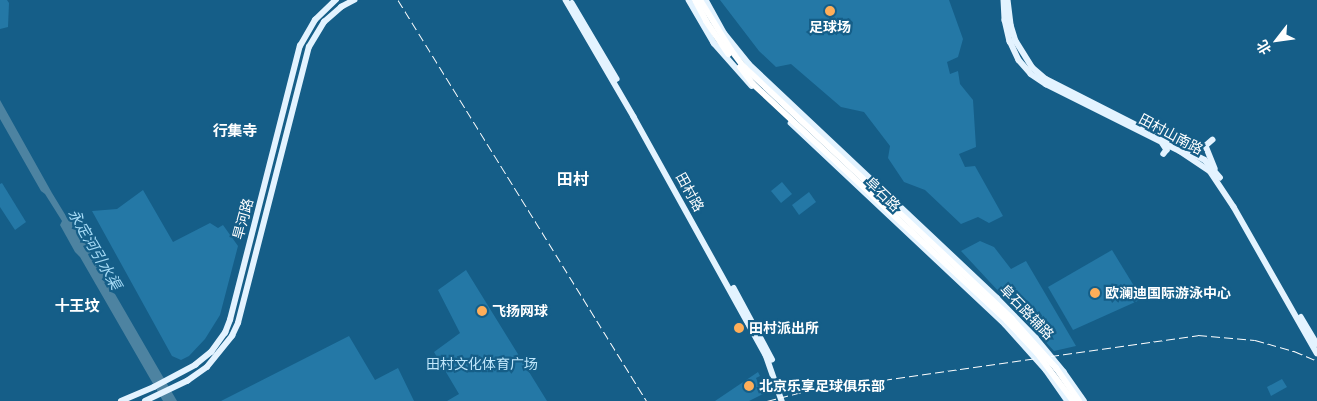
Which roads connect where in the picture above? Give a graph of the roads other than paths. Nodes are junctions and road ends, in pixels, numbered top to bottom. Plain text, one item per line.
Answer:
1 (336, 0) edge
2 (354, 0) edge
3 (566, 0) edge
4 (570, 0) edge
5 (689, 0) edge
6 (695, 0) edge
7 (700, 0) edge
8 (706, 0) edge
9 (1004, 0) edge
10 (1008, 0) edge
11 (1213, 140) dead end
12 (1162, 142) junction
13 (1164, 154) dead end
14 (1218, 175) junction
15 (943, 249) joint
16 (242, 271) junction
17 (250, 274) junction
18 (233, 287) dead end
19 (233, 308) junction
20 (1317, 344) edge
21 (1317, 353) edge
22 (121, 401) edge
23 (145, 401) edge
24 (782, 401) edge
25 (786, 401) edge
26 (1068, 401) edge
27 (1073, 401) edge
28 (1079, 401) edge
29 (1084, 401) edge

1 - 16 main road, 旱河路
2 - 17 main road, 旱河路
3 - 24 main road, 田村路
4 - 25 main road, 田村路
5 - 26 main road, 阜石路
6 - 27 highway, 阜石路, bridge
7 - 28 highway, 阜石路, bridge
8 - 15 main road, 阜石路
9 - 12 main road, 田村山南路
10 - 14 main road, 田村山南路
11 - 14 main road
12 - 13 main road
12 - 21 main road, 田村山南路
14 - 20 main road, 田村山南路
15 - 29 main road, 阜石路辅路
16 - 17 main road
16 - 19 main road, 旱河路
17 - 23 main road, 旱河路
18 - 19 main road
19 - 22 main road, 旱河路

